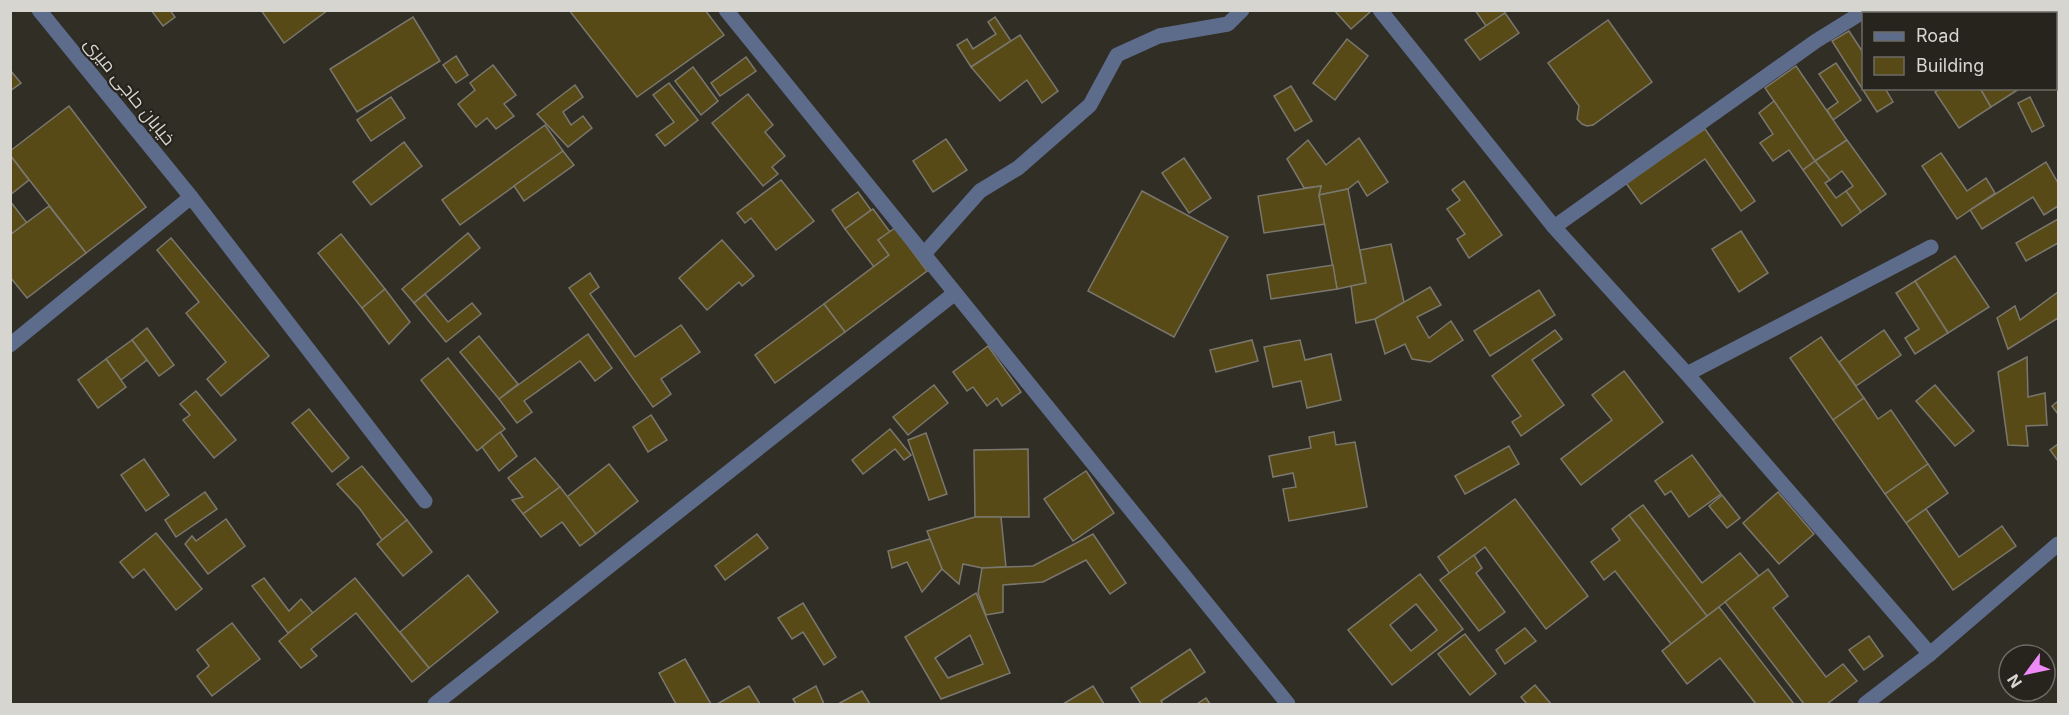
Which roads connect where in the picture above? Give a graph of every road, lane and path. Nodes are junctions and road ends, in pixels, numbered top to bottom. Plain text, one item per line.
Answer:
1 (39, 10) edge
2 (726, 10) edge
3 (1242, 10) edge
4 (1380, 10) edge
5 (1862, 12) edge
6 (191, 197) junction
7 (1554, 227) junction
8 (1931, 247) dead end
9 (924, 254) junction
10 (955, 293) junction
11 (10, 345) edge
12 (1687, 374) junction
13 (425, 501) dead end
14 (2058, 544) edge
15 (1930, 654) junction
16 (435, 705) edge
17 (1288, 705) edge
18 (1865, 705) edge

1 - 6 street, خیابان حاجی میری
2 - 9 street
3 - 9 street
4 - 7 street
5 - 7 street
6 - 11 street
6 - 13 street, خیابان حاجی میری
7 - 12 street
8 - 12 street
9 - 10 street
10 - 16 street
10 - 17 street
12 - 15 street
14 - 15 street
15 - 18 street

